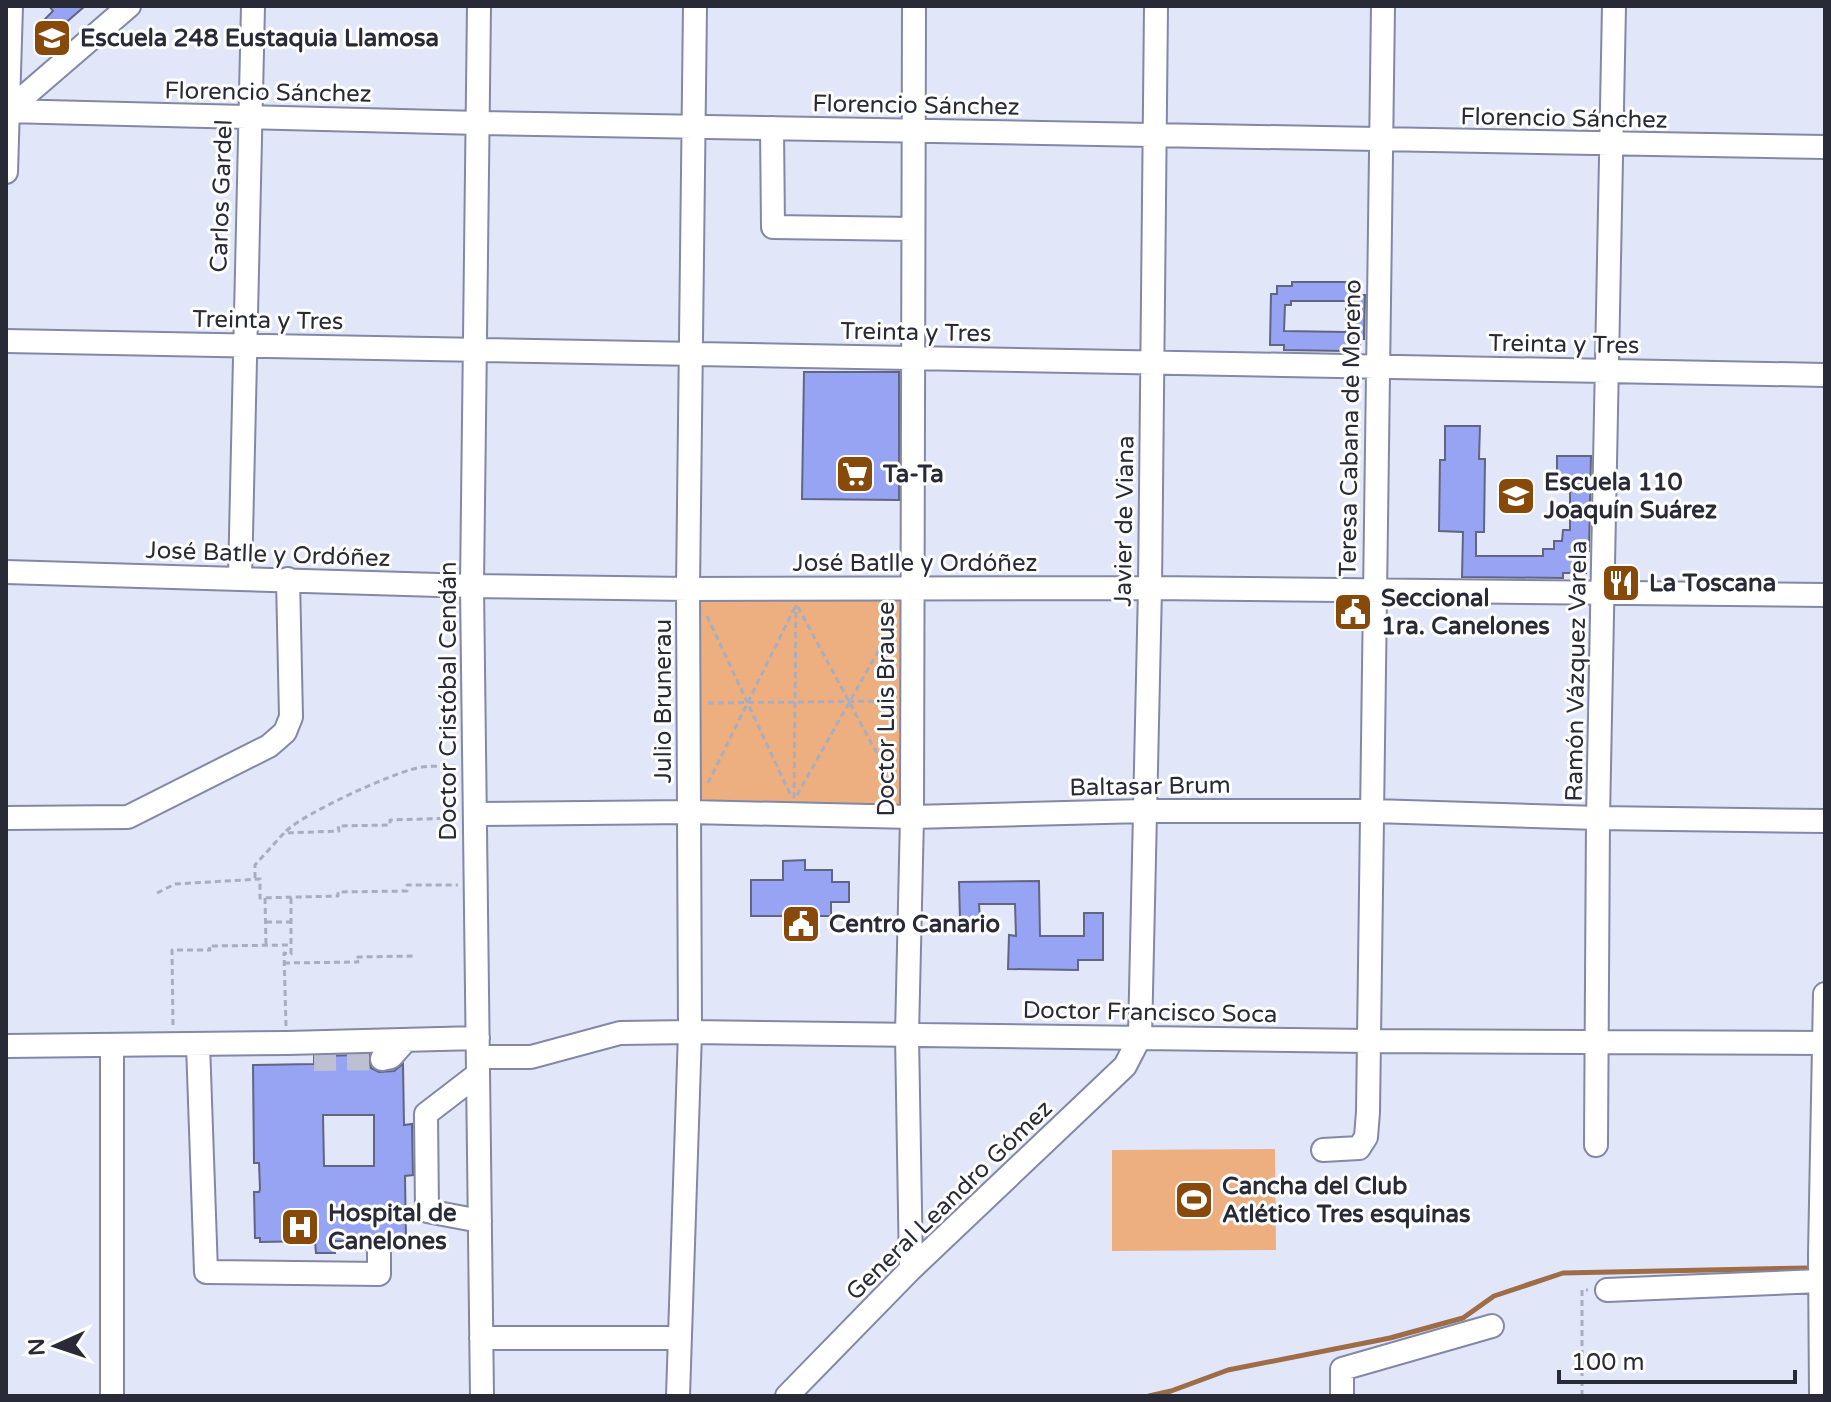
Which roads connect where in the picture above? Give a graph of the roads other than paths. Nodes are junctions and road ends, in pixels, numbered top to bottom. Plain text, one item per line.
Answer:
1 (11, 6) edge
2 (129, 6) edge
3 (253, 6) edge
4 (479, 6) edge
5 (695, 6) edge
6 (914, 6) edge
7 (1156, 6) edge
8 (1383, 6) edge
9 (1614, 6) edge
10 (6, 111) edge
11 (249, 118) junction
12 (479, 123) junction
13 (694, 127) junction
14 (772, 128) junction
15 (914, 131) junction
16 (1154, 136) junction
17 (1381, 140) junction
18 (1610, 145) junction
19 (1825, 147) edge
20 (6, 172) edge
21 (913, 229) junction
22 (6, 341) edge
23 (243, 345) junction
24 (477, 349) junction
25 (691, 353) junction
26 (913, 358) junction
27 (1152, 362) junction
28 (1376, 367) junction
29 (1608, 371) junction
30 (1825, 375) edge
31 (6, 572) edge
32 (240, 579) junction
33 (288, 579) junction
34 (472, 586) junction
35 (1150, 588) junction
36 (688, 589) junction
37 (912, 590) junction
38 (1374, 590) junction
39 (1604, 592) junction
40 (1825, 595) edge
41 (1144, 811) junction
42 (1373, 811) junction
43 (690, 812) junction
44 (475, 814) junction
45 (912, 817) junction
46 (6, 818) edge
47 (1598, 818) junction
48 (1825, 821) edge
49 (1825, 994) edge
50 (690, 1032) junction
51 (907, 1035) junction
52 (1140, 1037) junction
53 (406, 1040) junction
54 (1369, 1041) junction
55 (1596, 1041) junction
56 (287, 1043) junction
57 (1824, 1043) edge
58 (198, 1044) junction
59 (6, 1046) edge
60 (112, 1046) junction
61 (478, 1056) junction
62 (382, 1059) tunnel mouth
63 (314, 1060) tunnel mouth
64 (1596, 1145) dead end
65 (1323, 1150) dead end
66 (480, 1221) junction
67 (379, 1253) dead end
68 (1822, 1255) edge
69 (911, 1269) junction
70 (1820, 1281) junction
71 (1607, 1290) road end
72 (1492, 1326) dead end
73 (481, 1338) junction
74 (678, 1338) junction
75 (112, 1396) edge
76 (482, 1396) edge
77 (678, 1396) edge
78 (787, 1396) edge
79 (1342, 1396) edge
80 (1821, 1396) edge

1 - 10 street
2 - 10 street
3 - 11 street, Carlos Gardel
4 - 12 street, Doctor Cristóbal Cendán
5 - 13 street, Julio Brunerau
6 - 15 street, Doctor Luis Brause
7 - 16 street, Javier de Viana
8 - 17 street, Teresa Cabana de Moreno
9 - 18 street, Ramón Vázquez Varela
10 - 11 street, Florencio Sánchez
10 - 20 street
11 - 12 street, Florencio Sánchez
11 - 23 street, Carlos Gardel
12 - 13 street, Florencio Sánchez
12 - 24 street, Doctor Cristóbal Cendán
13 - 14 street, Florencio Sánchez
13 - 25 street, Julio Brunerau
14 - 15 street, Florencio Sánchez
14 - 21 street
15 - 16 street, Florencio Sánchez
15 - 21 street, Doctor Luis Brause
16 - 17 street, Florencio Sánchez
16 - 27 street, Javier de Viana
17 - 18 street, Florencio Sánchez
17 - 28 street, Teresa Cabana de Moreno
18 - 19 street, Florencio Sánchez
18 - 29 street, Ramón Vázquez Varela
21 - 26 street, Doctor Luis Brause
22 - 23 street, Treinta y Tres
23 - 24 street, Treinta y Tres
23 - 32 street, Carlos Gardel
24 - 25 street, Treinta y Tres
24 - 34 street, Doctor Cristóbal Cendán
25 - 26 street, Treinta y Tres
25 - 36 street, Julio Brunerau
26 - 27 street, Treinta y Tres
26 - 37 street, Doctor Luis Brause
27 - 28 street, Treinta y Tres
27 - 35 street, Javier de Viana
28 - 29 street, Treinta y Tres
28 - 38 street, Teresa Cabana de Moreno
29 - 30 street, Treinta y Tres
29 - 39 street, Ramón Vázquez Varela
31 - 32 street, José Batlle y Ordóñez
32 - 33 street, José Batlle y Ordóñez
33 - 34 street, José Batlle y Ordóñez
33 - 46 street
34 - 36 street, José Batlle y Ordóñez
34 - 44 street, Doctor Cristóbal Cendán
35 - 37 street, José Batlle y Ordóñez
35 - 38 street, José Batlle y Ordóñez
35 - 41 street, Javier de Viana
36 - 37 street, José Batlle y Ordóñez
36 - 43 street, Julio Brunerau
37 - 45 street, Doctor Luis Brause
38 - 39 street, José Batlle y Ordóñez
38 - 42 street, Teresa Cabana de Moreno
39 - 40 street, José Batlle y Ordóñez
39 - 47 street, Ramón Vázquez Varela
41 - 42 street, Baltasar Brum
41 - 45 street, Baltasar Brum
41 - 52 street, Javier de Viana
42 - 47 street, Baltasar Brum
42 - 54 street, Teresa Cabana de Moreno
43 - 44 street, Baltasar Brum
43 - 45 street, Baltasar Brum
43 - 50 street, Julio Brunerau
44 - 61 street, Doctor Cristóbal Cendán
45 - 51 street, Doctor Luis Brause
47 - 48 street, Baltasar Brum
47 - 55 street, Ramón Vázquez Varela
49 - 57 street
50 - 51 street, Doctor Francisco Soca
50 - 61 street, Doctor Francisco Soca
50 - 74 street, Julio Brunerau
51 - 52 street, Doctor Francisco Soca
51 - 69 street, Doctor Luis Brause
52 - 54 street, Doctor Francisco Soca
52 - 69 street, General Leandro Gómez
53 - 56 street, Doctor Francisco Soca
53 - 61 street, Doctor Francisco Soca
53 - 62 street
54 - 55 street, Doctor Francisco Soca
54 - 65 street, Teresa Cabana de Moreno
55 - 57 street, Doctor Francisco Soca
55 - 64 street, Ramón Vázquez Varela
56 - 58 street, Doctor Francisco Soca
56 - 63 street
57 - 68 street
58 - 60 street, Doctor Francisco Soca
58 - 67 street
59 - 60 street, Doctor Francisco Soca
60 - 75 street
61 - 66 street, Doctor Cristóbal Cendán
61 - 66 street
66 - 73 street, Doctor Cristóbal Cendán
68 - 70 street
69 - 78 street, General Leandro Gómez
70 - 71 street
70 - 80 street
72 - 79 street
73 - 74 street
73 - 76 street, Doctor Cristóbal Cendán
74 - 77 street, Julio Brunerau

